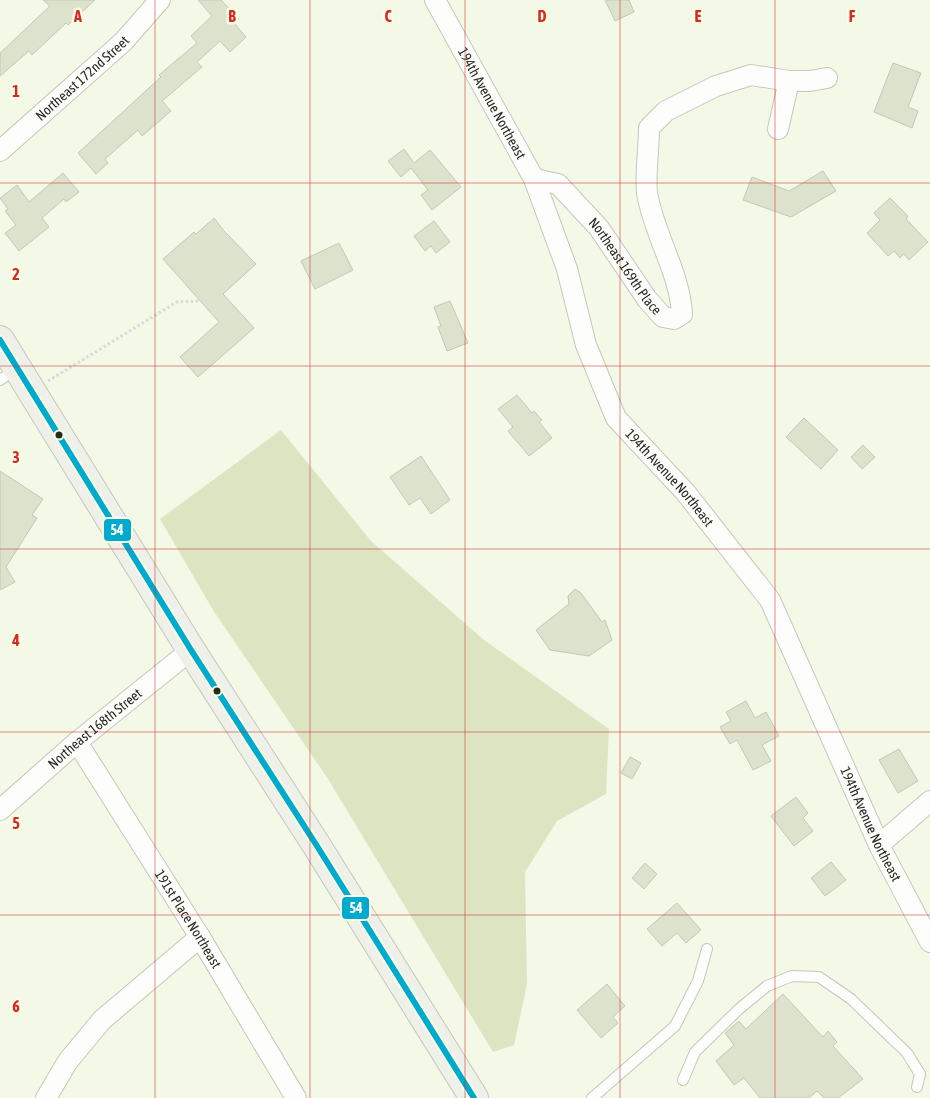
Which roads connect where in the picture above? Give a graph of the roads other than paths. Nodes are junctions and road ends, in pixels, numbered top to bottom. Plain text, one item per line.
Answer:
1 (160, 0) edge
2 (436, 0) edge
3 (827, 78) dead end
4 (789, 81) junction
5 (778, 129) dead end
6 (0, 151) edge
7 (534, 179) junction
8 (0, 340) edge
9 (9, 374) edge
10 (191, 650) junction
11 (77, 742) junction
12 (930, 802) edge
13 (0, 810) edge
14 (879, 845) junction
15 (200, 937) junction
16 (930, 942) edge
17 (707, 949) dead end
18 (684, 1080) dead end
19 (917, 1087) dead end
20 (46, 1098) edge
21 (296, 1098) edge
22 (474, 1098) edge
23 (592, 1098) edge

1 - 6 street, Northeast 172nd Street
2 - 7 street, 194th Avenue Northeast
3 - 4 street, Northeast 169th Place
4 - 5 street
4 - 7 street, Northeast 169th Place
7 - 14 street, 194th Avenue Northeast
8 - 9 main road
9 - 10 main road
10 - 11 street, Northeast 168th Street
10 - 22 main road
11 - 13 street, Northeast 168th Street
11 - 15 street, 191st Place Northeast
12 - 14 street
14 - 16 street, 194th Avenue Northeast
15 - 20 street
15 - 21 street, 191st Place Northeast
17 - 23 lane
18 - 19 lane

